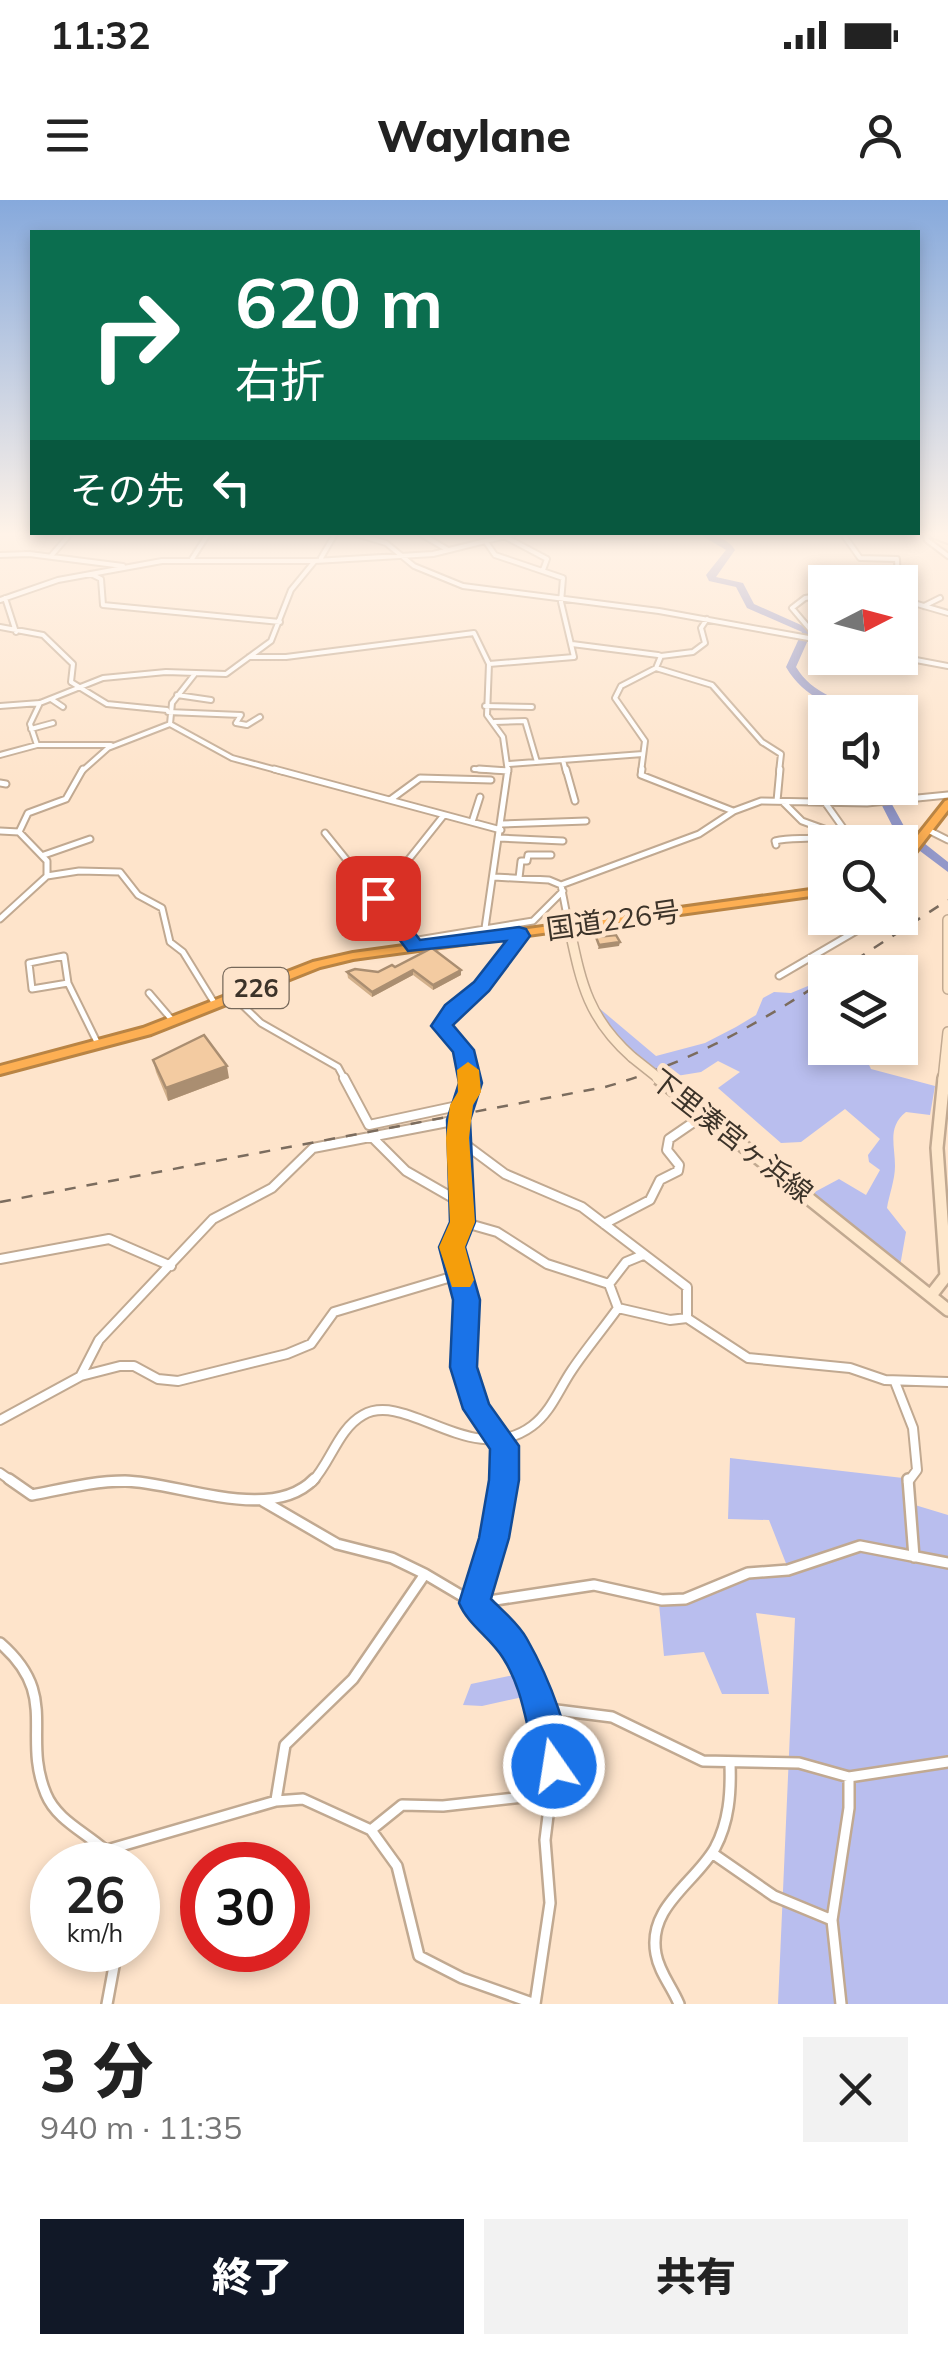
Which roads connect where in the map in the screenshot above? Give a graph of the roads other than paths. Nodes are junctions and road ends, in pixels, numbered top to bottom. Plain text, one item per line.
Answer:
1 (10, 618) edge
2 (240, 618) edge
3 (281, 618) edge
4 (567, 618) edge
5 (701, 618) edge
6 (707, 619) junction
7 (280, 622) junction
8 (0, 628) edge
9 (16, 632) junction
10 (808, 638) edge
11 (572, 644) junction
12 (662, 656) junction
13 (250, 657) junction
14 (918, 660) edge
15 (489, 664) junction
16 (948, 666) edge
17 (656, 668) junction
18 (194, 675) junction
19 (77, 688) junction
20 (176, 695) junction
21 (50, 698) junction
22 (210, 700) dead end
23 (40, 703) junction
24 (1, 704) edge
25 (485, 706) junction
26 (63, 707) dead end
27 (532, 707) dead end
28 (167, 711) junction
29 (260, 717) dead end
30 (493, 722) junction
31 (52, 723) dead end
32 (170, 724) junction
33 (31, 729) junction
34 (37, 745) junction
35 (112, 745) junction
36 (643, 754) junction
37 (1, 756) edge
38 (563, 760) junction
39 (537, 762) junction
40 (508, 767) junction
41 (474, 770) dead end
42 (491, 780) dead end
43 (948, 795) edge
44 (480, 797) dead end
45 (918, 799) edge
46 (390, 800) junction
47 (576, 801) dead end
48 (808, 801) edge
49 (780, 802) junction
50 (948, 803) edge
51 (734, 811) junction
52 (444, 815) junction
53 (586, 820) dead end
54 (472, 822) junction
55 (816, 825) edge
56 (501, 830) junction
57 (0, 831) edge
58 (18, 832) junction
59 (325, 834) dead end
60 (924, 835) junction
61 (90, 838) dead end
62 (808, 839) edge
63 (948, 840) edge
64 (563, 842) dead end
65 (918, 843) edge
66 (776, 846) dead end
67 (42, 855) junction
68 (551, 856) dead end
69 (47, 876) junction
70 (494, 876) junction
71 (518, 878) junction
72 (562, 888) junction
73 (808, 893) edge
74 (378, 898) junction
75 (0, 920) edge
76 (948, 920) edge
77 (570, 926) junction
78 (485, 928) junction
79 (519, 933) junction
80 (849, 935) edge
81 (413, 944) junction
82 (778, 976) dead end
83 (68, 983) junction
84 (948, 989) edge
85 (148, 992) dead end
86 (234, 997) junction
87 (215, 1004) junction
88 (173, 1021) junction
89 (948, 1032) edge
90 (98, 1044) junction
91 (0, 1070) edge
92 (462, 1105) junction
93 (705, 1115) junction
94 (458, 1120) junction
95 (371, 1136) junction
96 (457, 1138) junction
97 (460, 1202) junction
98 (462, 1222) junction
99 (604, 1224) junction
100 (644, 1254) junction
101 (0, 1259) edge
102 (171, 1266) junction
103 (458, 1275) junction
104 (609, 1284) junction
105 (932, 1294) junction
106 (618, 1308) junction
107 (948, 1310) edge
108 (687, 1318) junction
109 (81, 1376) junction
110 (895, 1382) junction
111 (948, 1382) edge
112 (0, 1420) edge
113 (502, 1438) junction
114 (0, 1474) edge
115 (262, 1500) junction
116 (914, 1557) junction
117 (948, 1563) edge
118 (426, 1574) junction
119 (474, 1603) junction
120 (0, 1644) edge
121 (541, 1708) junction
122 (948, 1762) edge
123 (730, 1764) junction
124 (848, 1778) junction
125 (550, 1794) junction
126 (276, 1801) junction
127 (371, 1830) junction
128 (97, 1842) edge
129 (147, 1842) edge
130 (712, 1853) junction
131 (832, 1920) junction
132 (113, 1972) edge
133 (108, 2004) edge
134 (535, 2004) edge
135 (679, 2004) edge
136 (841, 2004) edge

1 - 9 street
2 - 7 street
3 - 7 street
4 - 11 street
5 - 6 street
6 - 10 street
6 - 12 street
7 - 13 street
8 - 9 street
9 - 19 street
11 - 12 street
11 - 15 street
12 - 17 street
13 - 15 street
13 - 18 street
14 - 16 street
15 - 25 street
17 - 36 street
17 - 49 street
18 - 19 street
18 - 20 street
19 - 21 street
19 - 28 street
20 - 22 street
20 - 28 street
21 - 23 street
21 - 26 street
23 - 24 street
23 - 33 street
25 - 27 street
25 - 30 street
28 - 29 street
28 - 32 street
30 - 39 street
30 - 40 street
31 - 33 street
32 - 35 street
32 - 46 street
33 - 34 street
34 - 35 street
34 - 37 street
35 - 58 street
36 - 38 street
36 - 51 street
38 - 39 street
38 - 47 street
39 - 40 street
40 - 41 street
40 - 56 street
42 - 46 street
43 - 45 street
44 - 54 street
46 - 52 street
48 - 49 street
49 - 51 street
49 - 55 street
50 - 60 highway
51 - 72 street
52 - 54 street
52 - 74 street
53 - 56 street
54 - 56 street
56 - 64 street
56 - 70 street
57 - 58 street
58 - 67 street
59 - 74 street
60 - 63 street
60 - 65 highway
61 - 67 street
62 - 66 street
67 - 69 street
68 - 71 street
69 - 75 street
69 - 87 street
70 - 71 street
70 - 78 street
71 - 72 street
72 - 77 street
72 - 78 street
73 - 77 highway, 国道226号 / 226
74 - 81 street
76 - 84 main road
77 - 79 highway, 国道226号 / 226
77 - 93 main road, 下里湊宮ヶ浜線, bridge
78 - 81 street
79 - 81 highway, 国道226号 / 226
79 - 92 street
80 - 82 street
81 - 86 highway, 国道226号 / 226
83 - 83 street
83 - 90 street
85 - 88 street
86 - 87 highway, 国道226号 / 226
86 - 92 street
87 - 88 highway, 国道226号 / 226
88 - 90 highway, 国道226号 / 226
89 - 105 main road
90 - 91 highway, 国道226号 / 226
92 - 94 street
93 - 99 street
93 - 105 main road, 下里湊宮ヶ浜線
94 - 95 street
94 - 96 street
95 - 97 street
95 - 102 street
96 - 97 street
96 - 99 street
97 - 98 street
98 - 103 street
98 - 104 street
99 - 100 street
100 - 104 street
100 - 108 street
101 - 102 street
102 - 109 street
103 - 109 street
103 - 113 street
104 - 106 street
105 - 107 main road, 下里湊宮ヶ浜線
106 - 108 street
106 - 113 street
108 - 110 street
109 - 112 street
110 - 111 street
110 - 116 street
113 - 115 street
113 - 119 street
114 - 115 street
115 - 118 street
116 - 117 street
116 - 119 street
118 - 119 street
118 - 126 street
119 - 121 street
120 - 128 street
121 - 123 street
121 - 125 street
122 - 124 street
123 - 124 street
123 - 130 street
124 - 131 street
125 - 127 street
125 - 134 street
126 - 127 street
126 - 129 street
127 - 134 street
130 - 131 street
130 - 135 street
131 - 136 street
132 - 133 street

